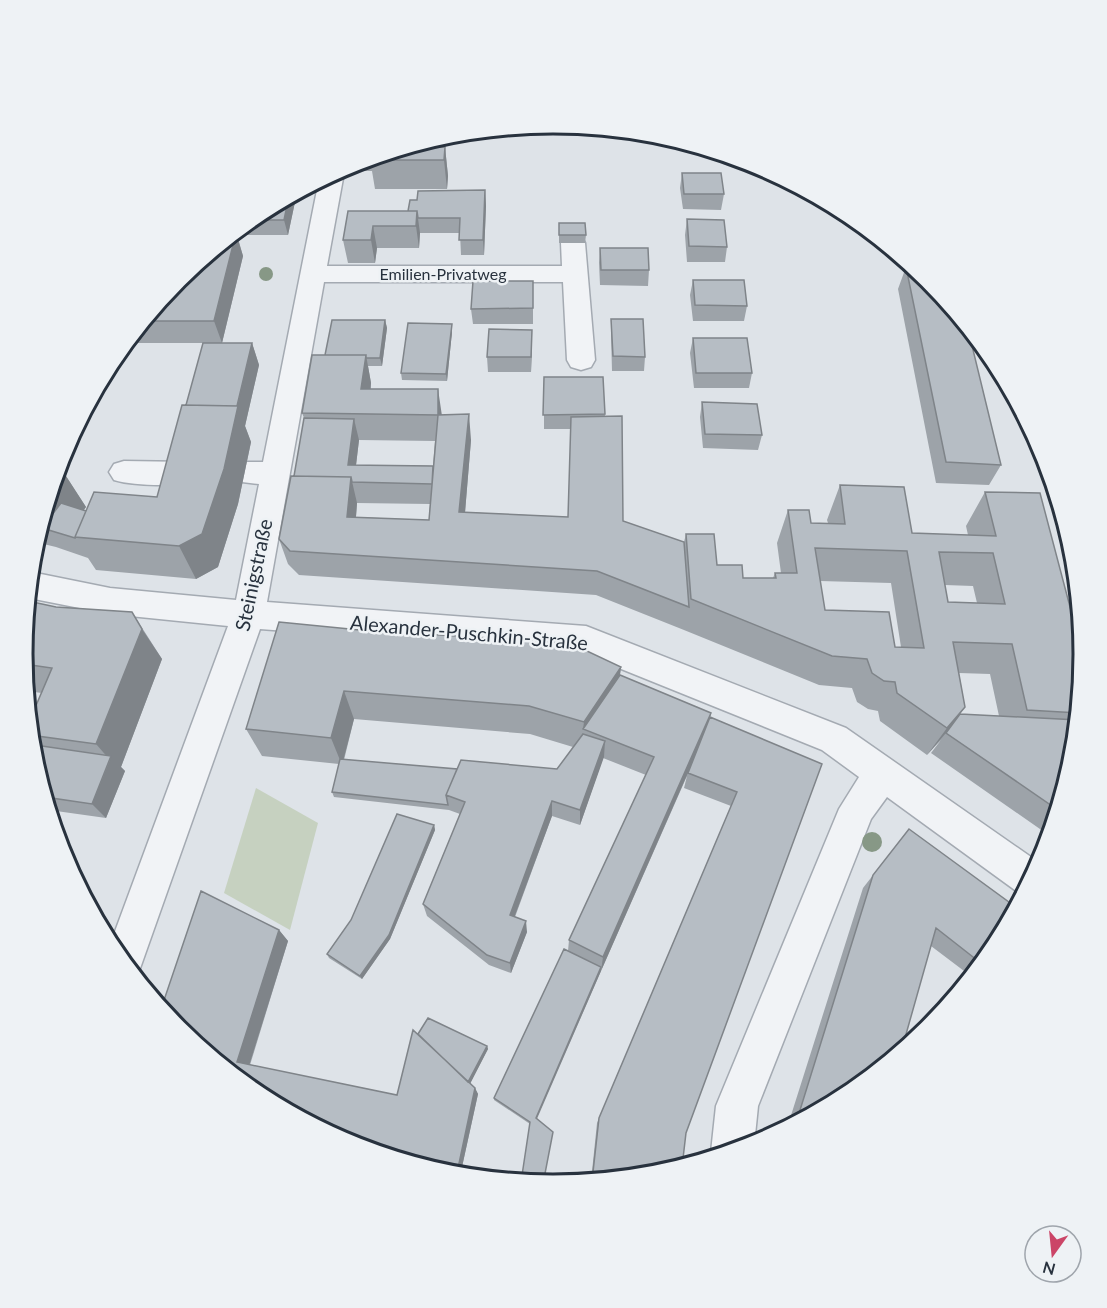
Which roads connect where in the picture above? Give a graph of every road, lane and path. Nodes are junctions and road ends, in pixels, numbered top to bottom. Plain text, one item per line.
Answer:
1 (330, 184) edge
2 (573, 243) edge
3 (311, 274) junction
4 (575, 274) junction
5 (581, 360) dead end
6 (124, 472) dead end
7 (189, 473) edge
8 (244, 473) dead end
9 (275, 473) junction
10 (37, 587) edge
11 (249, 614) junction
12 (883, 772) junction
13 (1024, 874) edge
14 (127, 952) edge
15 (733, 1142) edge

1 - 3 street, Steinigstraße
2 - 4 street
3 - 4 street, Emilien-Privatweg
3 - 9 street, Steinigstraße
4 - 5 street
6 - 7 street
8 - 9 street
9 - 11 street, Steinigstraße
10 - 11 street, Alexander-Puschkin-Straße
11 - 12 street, Alexander-Puschkin-Straße
11 - 14 street, Steinigstraße
12 - 13 street, Alexander-Puschkin-Straße
12 - 15 street

